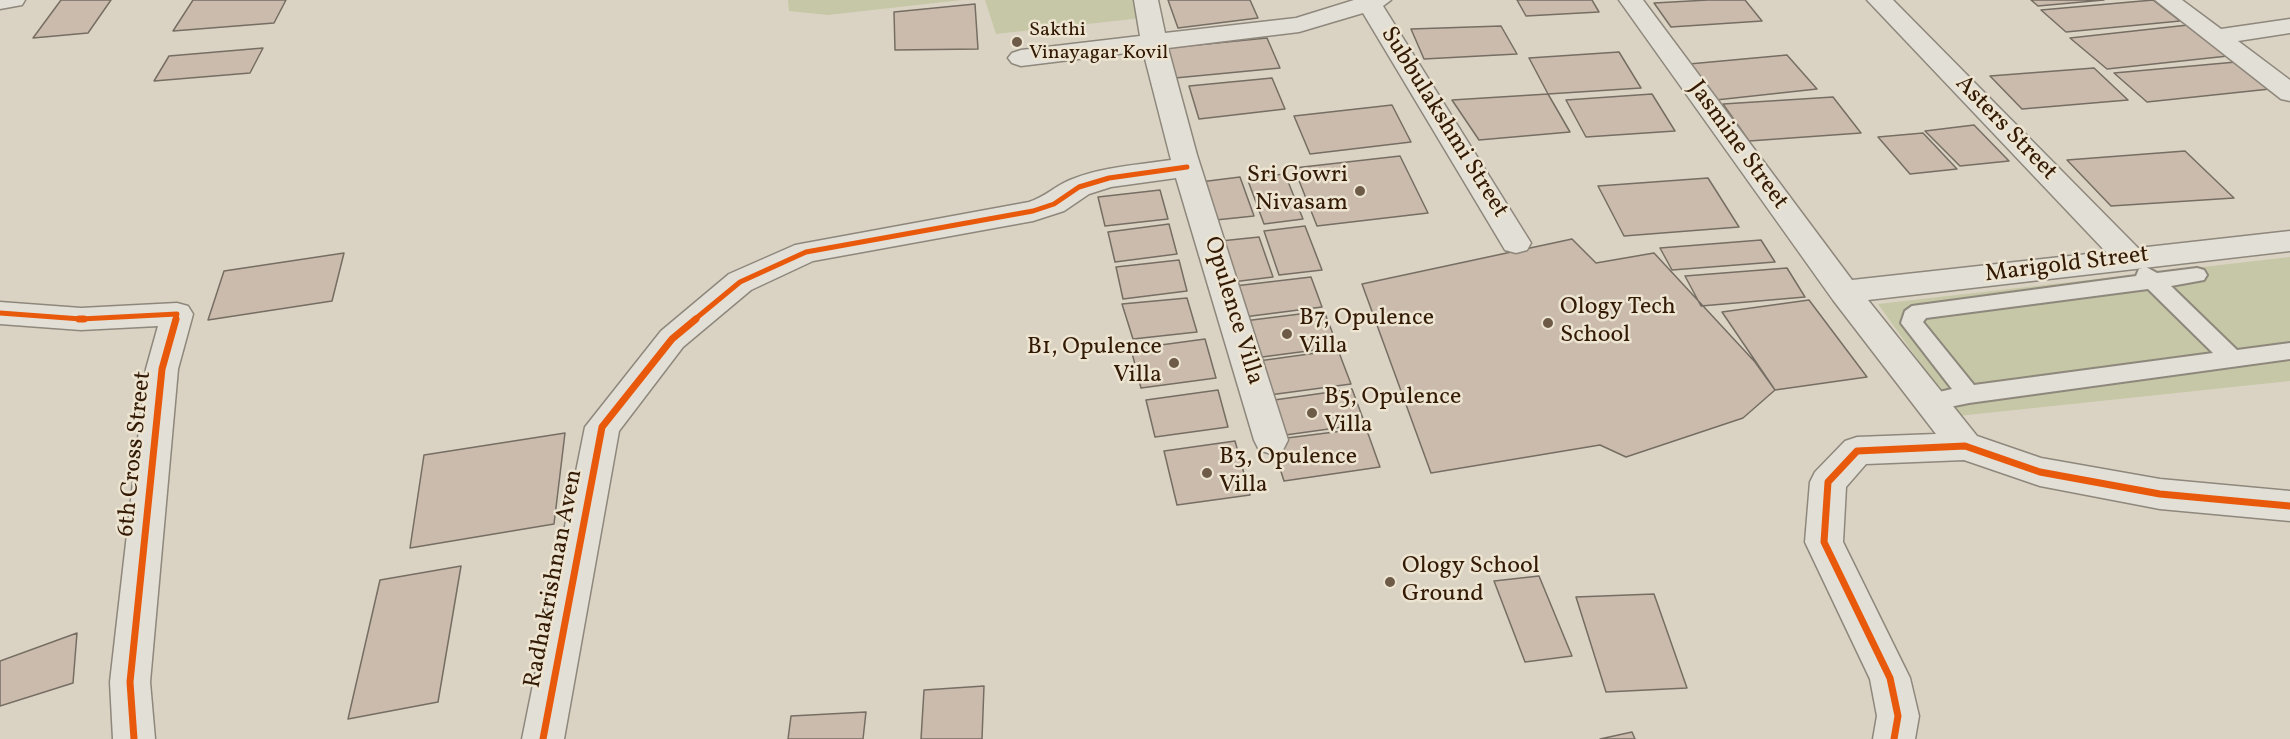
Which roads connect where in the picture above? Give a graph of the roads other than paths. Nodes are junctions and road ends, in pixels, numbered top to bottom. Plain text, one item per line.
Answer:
1 (13, 0) edge
2 (1146, 0) edge
3 (1631, 0) edge
4 (1879, 0) edge
5 (2167, 0) edge
6 (0, 2) edge
7 (1374, 2) edge
8 (2290, 26) edge
9 (2216, 37) junction
10 (1154, 44) junction
11 (1021, 58) dead end
12 (2290, 93) edge
13 (1189, 175) junction
14 (2290, 242) edge
15 (1516, 243) dead end
16 (2131, 259) junction
17 (2197, 275) dead end
18 (2154, 281) junction
19 (1844, 292) junction
20 (0, 313) edge
21 (2290, 351) edge
22 (2233, 359) junction
23 (1969, 394) junction
24 (1930, 402) junction
25 (1271, 440) dead end
26 (1965, 446) junction
27 (2290, 506) edge
28 (134, 739) edge
29 (543, 739) edge
30 (1894, 739) edge

1 - 6 street
2 - 10 street, Opulence Villa
3 - 19 street, Jasmine Street
4 - 16 street, Asters Street
5 - 9 street
7 - 10 street
7 - 15 street, Subbulakshmi Street
8 - 9 street
9 - 12 street
10 - 11 street
10 - 13 street, Opulence Villa
13 - 25 street, Opulence Villa
13 - 29 street, Radhakrishnan Aven
14 - 16 street, Marigold Street
16 - 18 lane
16 - 19 street, Marigold Street
17 - 18 lane
18 - 22 lane
18 - 23 lane
19 - 24 street, Jasmine Street
20 - 28 street, 6th Cross Street
21 - 22 lane
22 - 23 lane
23 - 24 lane
24 - 26 street, Jasmine Street
26 - 27 street
26 - 30 street

